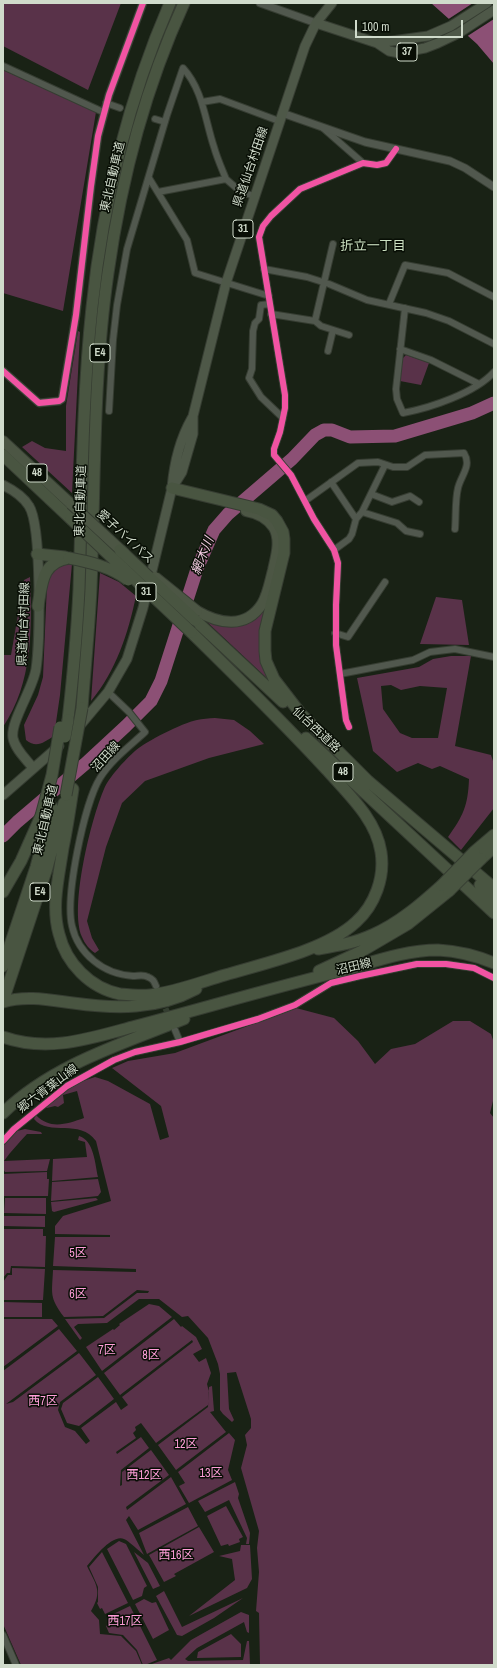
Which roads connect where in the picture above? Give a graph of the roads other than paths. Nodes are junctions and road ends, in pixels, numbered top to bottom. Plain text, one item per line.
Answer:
1 (143, 3) edge
2 (260, 3) edge
3 (332, 3) edge
4 (487, 3) edge
5 (170, 4) edge
6 (183, 6) edge
7 (494, 10) edge
8 (316, 23) junction
9 (378, 43) junction
10 (3, 66) edge
11 (202, 102) junction
12 (106, 103) junction
13 (120, 108) dead end
14 (103, 112) junction
15 (281, 117) junction
16 (155, 119) dead end
17 (165, 122) junction
18 (323, 128) junction
19 (396, 149) junction
20 (363, 163) junction
21 (148, 178) junction
22 (226, 179) junction
23 (494, 187) edge
24 (158, 192) junction
25 (254, 196) junction
26 (333, 244) dead end
27 (264, 269) junction
28 (324, 282) junction
29 (226, 283) junction
30 (269, 296) junction
31 (494, 297) edge
32 (270, 304) junction
33 (389, 304) junction
34 (405, 308) junction
35 (272, 314) junction
36 (315, 321) junction
37 (333, 330) junction
38 (349, 335) dead end
39 (494, 344) edge
40 (400, 349) junction
41 (328, 351) dead end
42 (3, 371) edge
43 (494, 372) edge
44 (479, 384) junction
45 (109, 411) dead end
46 (283, 418) junction
47 (3, 441) edge
48 (3, 455) edge
49 (385, 465) junction
50 (331, 482) junction
51 (3, 485) edge
52 (172, 488) junction
53 (371, 494) junction
54 (304, 501) junction
55 (419, 502) dead end
56 (250, 509) junction
57 (362, 512) junction
58 (356, 519) junction
59 (455, 529) dead end
60 (420, 534) dead end
61 (120, 550) joint
62 (334, 550) junction
63 (37, 554) junction
64 (69, 558) junction
65 (385, 582) dead end
66 (38, 606) junction
67 (196, 615) junction
68 (177, 619) junction
69 (191, 632) junction
70 (336, 633) junction
71 (494, 657) edge
72 (340, 674) junction
73 (108, 692) junction
74 (64, 724) junction
75 (348, 727) dead end
76 (33, 768) junction
77 (368, 781) junction
78 (69, 792) junction
79 (3, 795) edge
80 (494, 835) edge
81 (494, 847) edge
82 (477, 855) junction
83 (445, 888) junction
84 (494, 888) edge
85 (3, 892) edge
86 (494, 899) edge
87 (494, 913) edge
88 (288, 956) junction
89 (494, 963) edge
90 (3, 966) edge
91 (217, 978) junction
92 (494, 978) edge
93 (295, 982) junction
94 (156, 986) dead end
95 (3, 1001) edge
96 (224, 1003) junction
97 (175, 1030) dead end
98 (3, 1037) edge
99 (180, 1042) junction
100 (3, 1113) edge
101 (3, 1140) edge
102 (3, 1635) edge
103 (16, 1665) edge

1 - 12 street
2 - 8 street
3 - 8 main road, 県道仙台村田線 / 31
4 - 9 main road, 37
5 - 74 highway, 東北自動車道 / E4
6 - 78 highway, 東北自動車道 / E4, bridge
7 - 9 main road, 37
8 - 9 main road, 37
8 - 15 main road, 県道仙台村田線 / 31
10 - 14 street
11 - 15 street
11 - 17 street
11 - 22 street
12 - 13 street
12 - 14 street
14 - 42 street
15 - 18 street
15 - 25 main road, 県道仙台村田線 / 31
16 - 17 street
17 - 21 street
18 - 19 street
18 - 20 street
19 - 20 street
19 - 23 street
20 - 27 street
21 - 24 street
21 - 45 street
22 - 24 street
22 - 25 street
24 - 29 street
25 - 29 main road, 県道仙台村田線 / 31
26 - 28 street
27 - 28 street
27 - 30 street
28 - 33 street
28 - 36 street
29 - 30 street
29 - 52 main road, 県道仙台村田線 / 31
30 - 32 street
31 - 33 street
32 - 35 street
32 - 46 street
33 - 34 street
34 - 39 street
34 - 40 street
35 - 36 street
35 - 46 street
36 - 37 street
37 - 38 street
37 - 41 street
40 - 44 street
40 - 44 street
43 - 44 street
46 - 54 street
47 - 61 highway, 愛子バイパス / 48, bridge
48 - 68 highway, 愛子バイパス / 48, bridge
49 - 50 street
49 - 53 street
49 - 59 street
50 - 54 street
50 - 58 street
51 - 63 main road, 県道仙台村田線
52 - 56 highway
52 - 73 main road, 県道仙台村田線 / 31
53 - 55 street
53 - 57 street
54 - 62 street
56 - 67 highway
56 - 77 highway
57 - 58 street
57 - 60 street
58 - 62 street
61 - 67 highway, 愛子バイパス / 48, bridge
62 - 70 street
63 - 64 highway
63 - 66 main road, 県道仙台村田線
64 - 66 highway
64 - 68 highway, bridge
65 - 70 street
66 - 76 main road, 県道仙台村田線
67 - 77 highway, 仙台西道路 / 48
68 - 69 highway, 愛子バイパス / 48, bridge
69 - 87 highway, 仙台西道路 / 48
69 - 88 highway
70 - 72 street
71 - 72 street
72 - 75 street
73 - 76 main road, 県道仙台村田線 / 31
73 - 94 street, 沼田線
74 - 85 highway, bridge
74 - 90 highway, 東北自動車道 / E4, bridge
76 - 79 main road, 県道仙台村田線 / 31
77 - 84 highway
77 - 86 highway, 仙台西道路 / 48
78 - 91 highway
78 - 95 highway, 東北自動車道 / E4
80 - 82 highway
81 - 82 highway
82 - 83 highway, bridge
83 - 88 highway
83 - 93 highway
88 - 91 highway
89 - 93 highway
91 - 95 highway
92 - 99 street, 沼田線
93 - 96 highway
96 - 98 highway
96 - 100 highway
97 - 99 street
99 - 101 street, 郷六青葉山線
102 - 103 street

